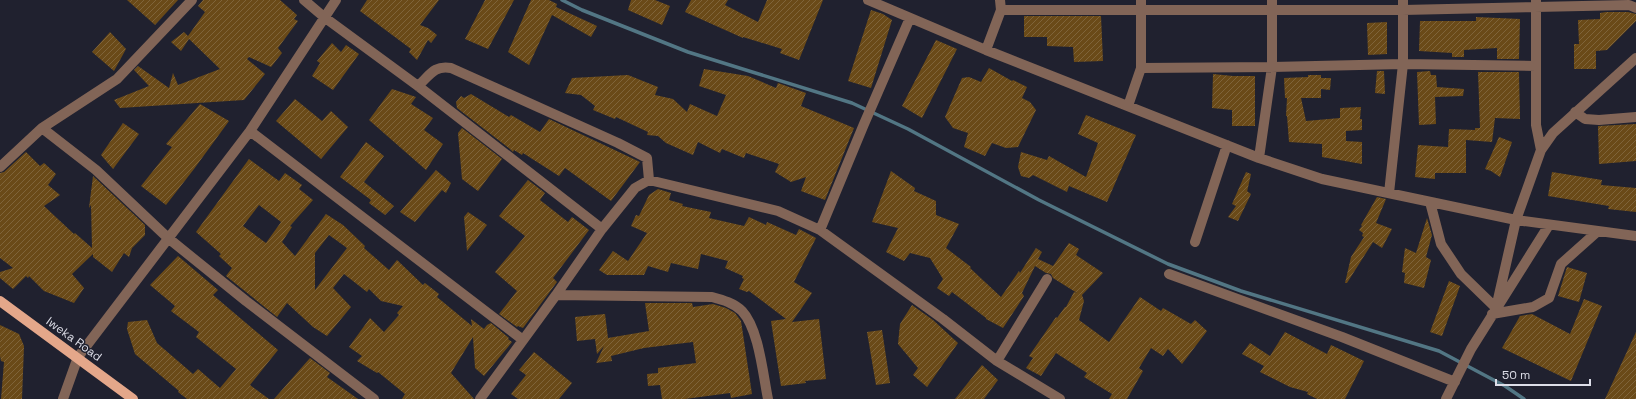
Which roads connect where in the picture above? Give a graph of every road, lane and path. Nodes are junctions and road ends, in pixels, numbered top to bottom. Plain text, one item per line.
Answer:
1 (192, 0) edge
2 (304, 0) edge
3 (336, 0) edge
4 (868, 0) edge
5 (1272, 0) edge
6 (1536, 4) edge
7 (1001, 5) edge
8 (1141, 5) edge
9 (1403, 5) edge
10 (1636, 8) edge
11 (1272, 11) junction
12 (324, 17) junction
13 (910, 18) junction
14 (986, 50) junction
15 (1636, 58) edge
16 (1403, 64) junction
17 (1536, 66) junction
18 (1272, 67) junction
19 (1141, 68) junction
20 (418, 86) junction
21 (1128, 106) junction
22 (1575, 112) junction
23 (1636, 117) edge
24 (42, 128) junction
25 (250, 131) junction
26 (1227, 145) junction
27 (1541, 150) junction
28 (1259, 158) junction
29 (0, 166) edge
30 (649, 180) junction
31 (1389, 193) junction
32 (1430, 202) junction
33 (1516, 220) junction
34 (1549, 225) junction
35 (602, 229) junction
36 (820, 230) junction
37 (1598, 231) junction
38 (1636, 236) edge
39 (168, 238) junction
40 (1195, 242) dead end
41 (1169, 274) dead end
42 (1047, 279) dead end
43 (556, 295) junction
44 (0, 301) edge
45 (1494, 311) junction
46 (523, 340) junction
47 (78, 357) junction
48 (997, 361) junction
49 (1457, 379) junction
50 (63, 399) edge
51 (133, 399) edge
52 (374, 399) edge
53 (480, 399) edge
54 (768, 399) edge
55 (1060, 399) edge
56 (1446, 399) edge

1 - 24 street
2 - 12 street
3 - 12 street
4 - 13 street
5 - 11 street
6 - 9 street
6 - 10 street
6 - 17 street
7 - 8 street
7 - 14 street
8 - 11 street
8 - 19 street
9 - 11 street
9 - 16 street
11 - 18 street
12 - 20 street
12 - 25 street
13 - 14 street
13 - 36 street
14 - 21 street
15 - 22 street
16 - 17 street
16 - 18 street
16 - 31 street
17 - 27 street
18 - 19 street
18 - 28 street
19 - 21 street
20 - 30 street
20 - 35 street
21 - 26 street
22 - 23 street
22 - 27 street
24 - 29 street
24 - 39 street
25 - 39 street
25 - 46 street
26 - 28 street
26 - 40 street
27 - 33 street
28 - 31 street
30 - 35 street
30 - 36 street
31 - 32 street
32 - 33 street
32 - 45 street
33 - 34 street
33 - 45 street
34 - 37 street
34 - 45 street
35 - 43 street
36 - 48 street
37 - 38 street
37 - 45 street
39 - 47 street
39 - 52 street
41 - 49 street
42 - 48 street
43 - 46 street
43 - 54 street
44 - 47 main road, Iweka Road
45 - 49 street
46 - 53 street
47 - 50 street
47 - 51 main road, Iweka Road
48 - 55 street
49 - 56 street

